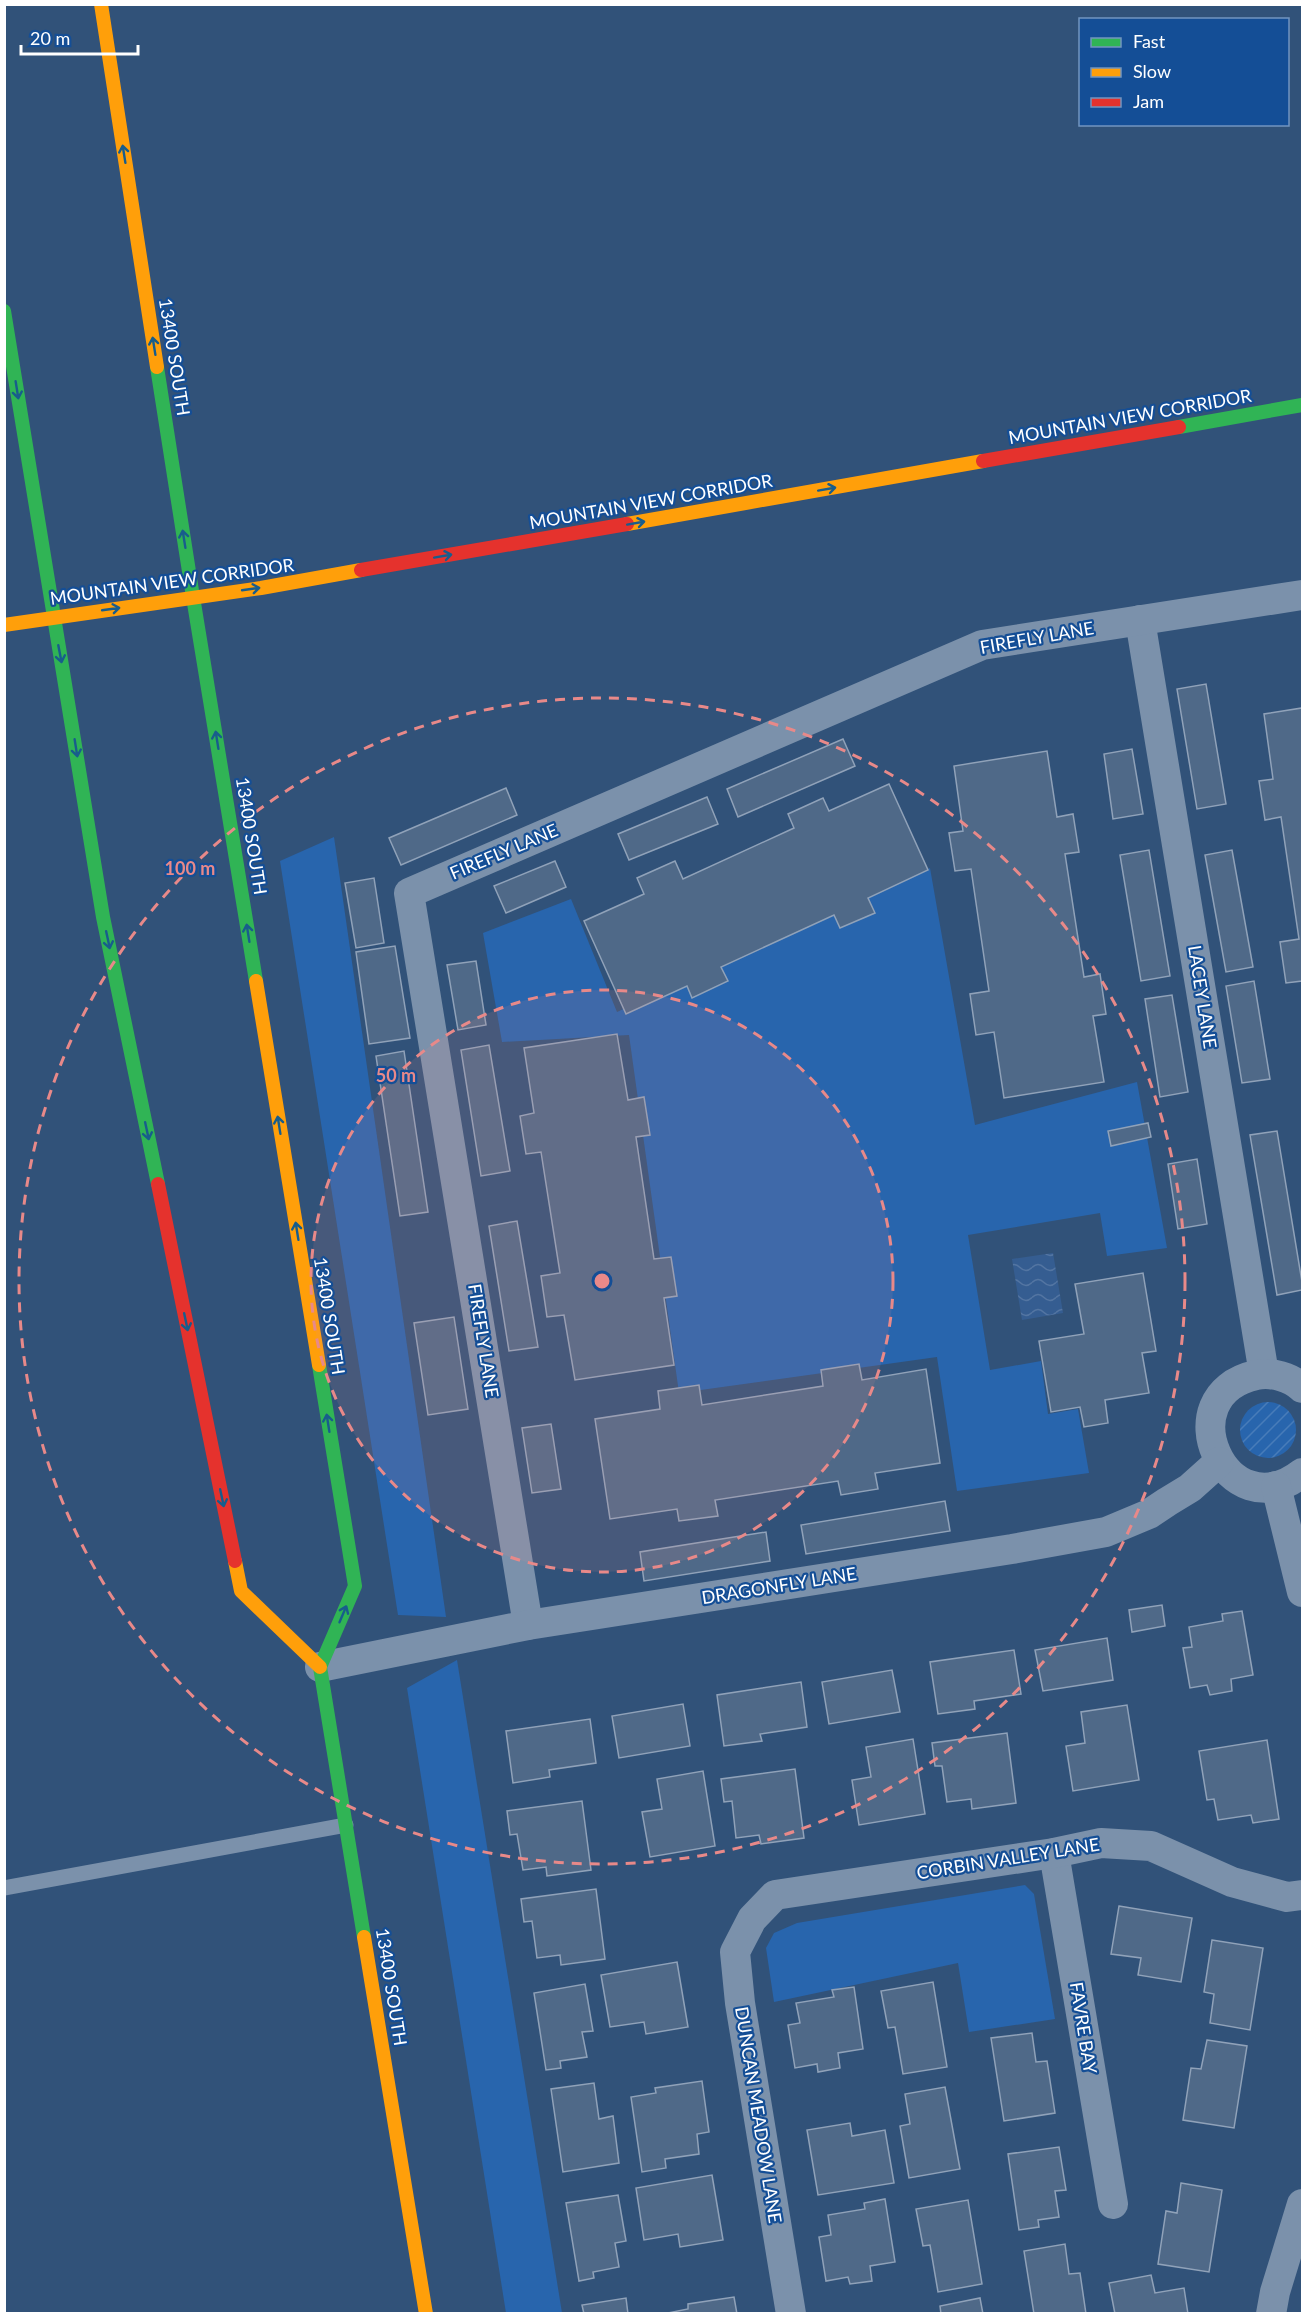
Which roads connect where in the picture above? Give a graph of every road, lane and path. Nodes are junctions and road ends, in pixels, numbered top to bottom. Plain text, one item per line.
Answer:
1 (101, 4) edge
2 (4, 311) edge
3 (1302, 405) edge
4 (1302, 595) edge
5 (193, 597) junction
6 (54, 617) junction
7 (1140, 620) junction
8 (4, 625) edge
9 (1264, 1374) junction
10 (1302, 1388) edge
11 (1219, 1462) junction
12 (1302, 1473) edge
13 (1276, 1486) junction
14 (1302, 1592) edge
15 (528, 1625) junction
16 (320, 1667) junction
17 (346, 1825) junction
18 (1054, 1853) junction
19 (4, 1888) edge
20 (1302, 1895) edge
21 (752, 1919) joint
22 (1113, 2204) dead end
23 (1302, 2204) edge
24 (426, 2313) edge
25 (790, 2313) edge
26 (1271, 2313) edge

5 -> 1 main road, 13400 SOUTH
2 -> 6 main road
5 -> 3 main road, MOUNTAIN VIEW CORRIDOR
4 - 7 street, FIREFLY LANE
6 -> 5 main road, MOUNTAIN VIEW CORRIDOR
16 -> 5 main road, 13400 SOUTH
6 - 8 main road, MOUNTAIN VIEW CORRIDOR
6 -> 16 main road
7 - 9 street, LACEY LANE
7 - 15 street, FIREFLY LANE
9 - 10 street
9 - 11 street
11 - 13 street
11 - 15 street, DRAGONFLY LANE
12 - 13 street
13 - 14 street
15 - 16 street, DRAGONFLY LANE
16 - 17 main road, 13400 SOUTH
17 - 19 lane
17 - 24 main road, 13400 SOUTH
18 - 20 street, CORBIN VALLEY LANE
18 - 21 street, CORBIN VALLEY LANE
18 - 22 street, FAVRE BAY
21 - 25 street, DUNCAN MEADOW LANE
23 - 26 street

